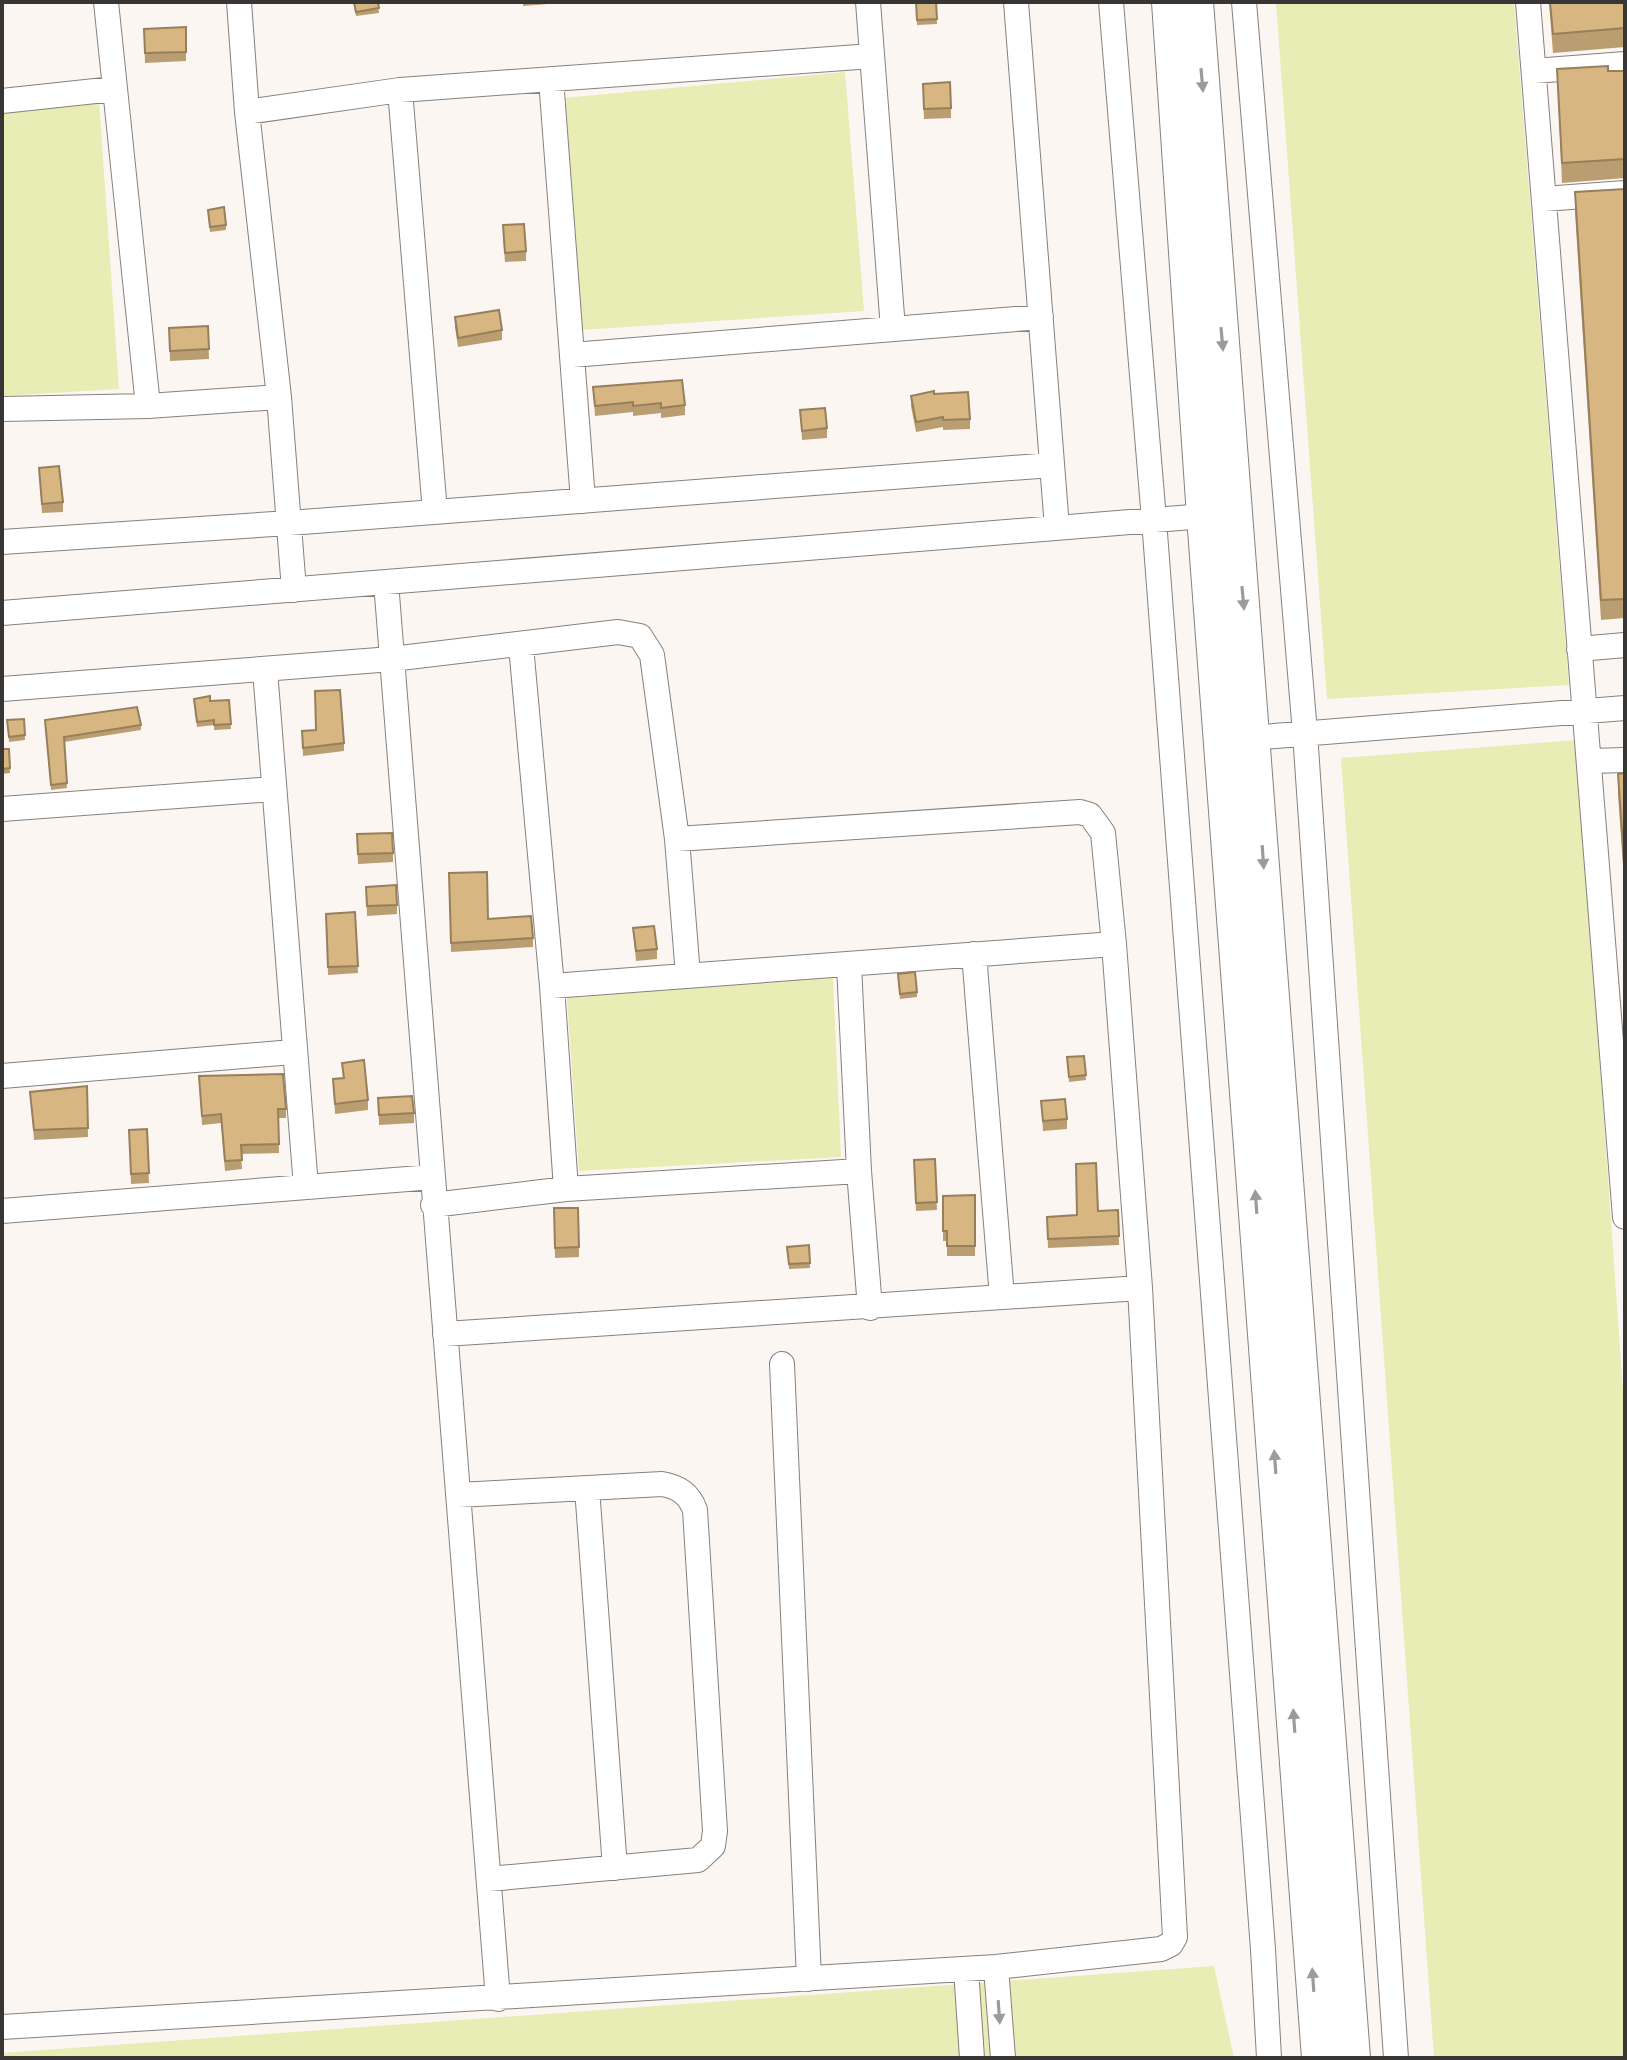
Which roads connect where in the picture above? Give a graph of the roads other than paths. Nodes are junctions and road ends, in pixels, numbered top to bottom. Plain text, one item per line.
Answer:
1 (106, 2) edge
2 (239, 2) edge
3 (868, 2) edge
4 (1016, 2) edge
5 (1111, 2) edge
6 (1169, 2) edge
7 (1196, 2) edge
8 (1244, 2) edge
9 (1528, 2) edge
10 (872, 56) junction
11 (1625, 64) edge
12 (1534, 71) junction
13 (551, 79) junction
14 (114, 89) junction
15 (400, 90) junction
16 (2, 101) edge
17 (247, 112) junction
18 (1625, 193) edge
19 (1544, 199) junction
20 (1041, 317) junction
21 (893, 329) junction
22 (572, 355) junction
23 (279, 397) junction
24 (148, 406) junction
25 (2, 409) edge
26 (1052, 465) junction
27 (583, 501) junction
28 (435, 512) junction
29 (1204, 516) junction
30 (1154, 520) junction
31 (289, 523) junction
32 (1057, 528) junction
33 (2, 542) edge
34 (386, 582) junction
35 (294, 590) junction
36 (2, 613) edge
37 (1625, 645) edge
38 (521, 646) junction
39 (1579, 649) junction
40 (392, 659) junction
41 (265, 670) junction
42 (2, 689) edge
43 (1625, 708) edge
44 (1584, 711) junction
45 (1305, 733) junction
46 (1238, 739) junction
47 (1625, 760) edge
48 (1590, 761) junction
49 (274, 789) junction
50 (2, 809) edge
51 (677, 839) junction
52 (1114, 944) junction
53 (974, 954) junction
54 (849, 965) junction
55 (688, 975) junction
56 (552, 986) junction
57 (293, 1052) junction
58 (2, 1076) edge
59 (859, 1171) junction
60 (433, 1177) junction
61 (306, 1187) junction
62 (566, 1189) junction
63 (1624, 1190) edge
64 (433, 1205) junction
65 (2, 1211) edge
66 (1625, 1217) edge
67 (1140, 1288) junction
68 (1002, 1297) junction
69 (870, 1308) junction
70 (445, 1334) junction
71 (782, 1364) dead end
72 (587, 1488) junction
73 (458, 1495) junction
74 (615, 1868) junction
75 (489, 1879) junction
76 (996, 1967) junction
77 (966, 1969) junction
78 (809, 1979) junction
79 (498, 1999) junction
80 (2, 2027) edge
81 (972, 2058) edge
82 (1003, 2058) edge
83 (1269, 2058) edge
84 (1319, 2058) edge
85 (1353, 2058) edge
86 (1396, 2058) edge

1 - 14 street
2 - 17 street
3 - 10 street
4 - 20 street
5 - 30 street
6 - 29 street
7 -> 46 street
8 - 45 street
9 - 12 street
10 - 13 street
10 - 21 street
11 - 12 street
12 - 19 street
13 - 15 street
13 - 22 street
14 - 16 street
14 - 24 street
15 - 17 street
15 - 28 street
17 - 23 street
18 - 19 street
19 - 39 street
20 - 21 street
20 - 26 street
21 - 22 street
22 - 27 street
23 - 24 street
23 - 31 street
24 - 25 street
26 - 27 street
26 - 32 street
27 - 28 street
28 - 31 street
29 - 30 street
29 - 46 street
30 - 32 street
30 - 83 street
31 - 33 street
31 - 35 street
32 - 34 street
34 - 35 street
34 - 40 street
35 - 36 street
37 - 39 street
38 - 40 street
38 - 51 street
38 - 56 street
39 - 44 street
40 - 41 street
40 - 60 street
41 - 42 street
41 - 49 street
43 - 44 street
44 - 45 street
44 - 48 street
45 - 46 street
45 - 86 street
84 -> 46 street
46 -> 85 street
47 - 48 street
48 - 63 street
49 - 50 street
49 - 57 street
51 - 52 street
51 - 55 street
52 - 53 street
52 - 67 street
53 - 54 street
53 - 68 street
54 - 55 street
54 - 59 street
55 - 56 street
56 - 62 street
57 - 58 street
57 - 61 street
59 - 62 street
59 - 69 street
60 - 61 street
60 - 64 street
61 - 65 street
62 - 64 street
63 - 66 street
64 - 70 street
67 - 68 street
67 - 76 street
68 - 69 street
69 - 70 street
70 - 73 street
71 - 78 street
72 - 73 street
72 - 74 street
72 - 74 street
73 - 75 street
74 - 75 street
75 - 79 street
76 - 77 street
76 -> 82 street
77 - 78 street
77 - 81 street
78 - 79 street
79 - 80 street

